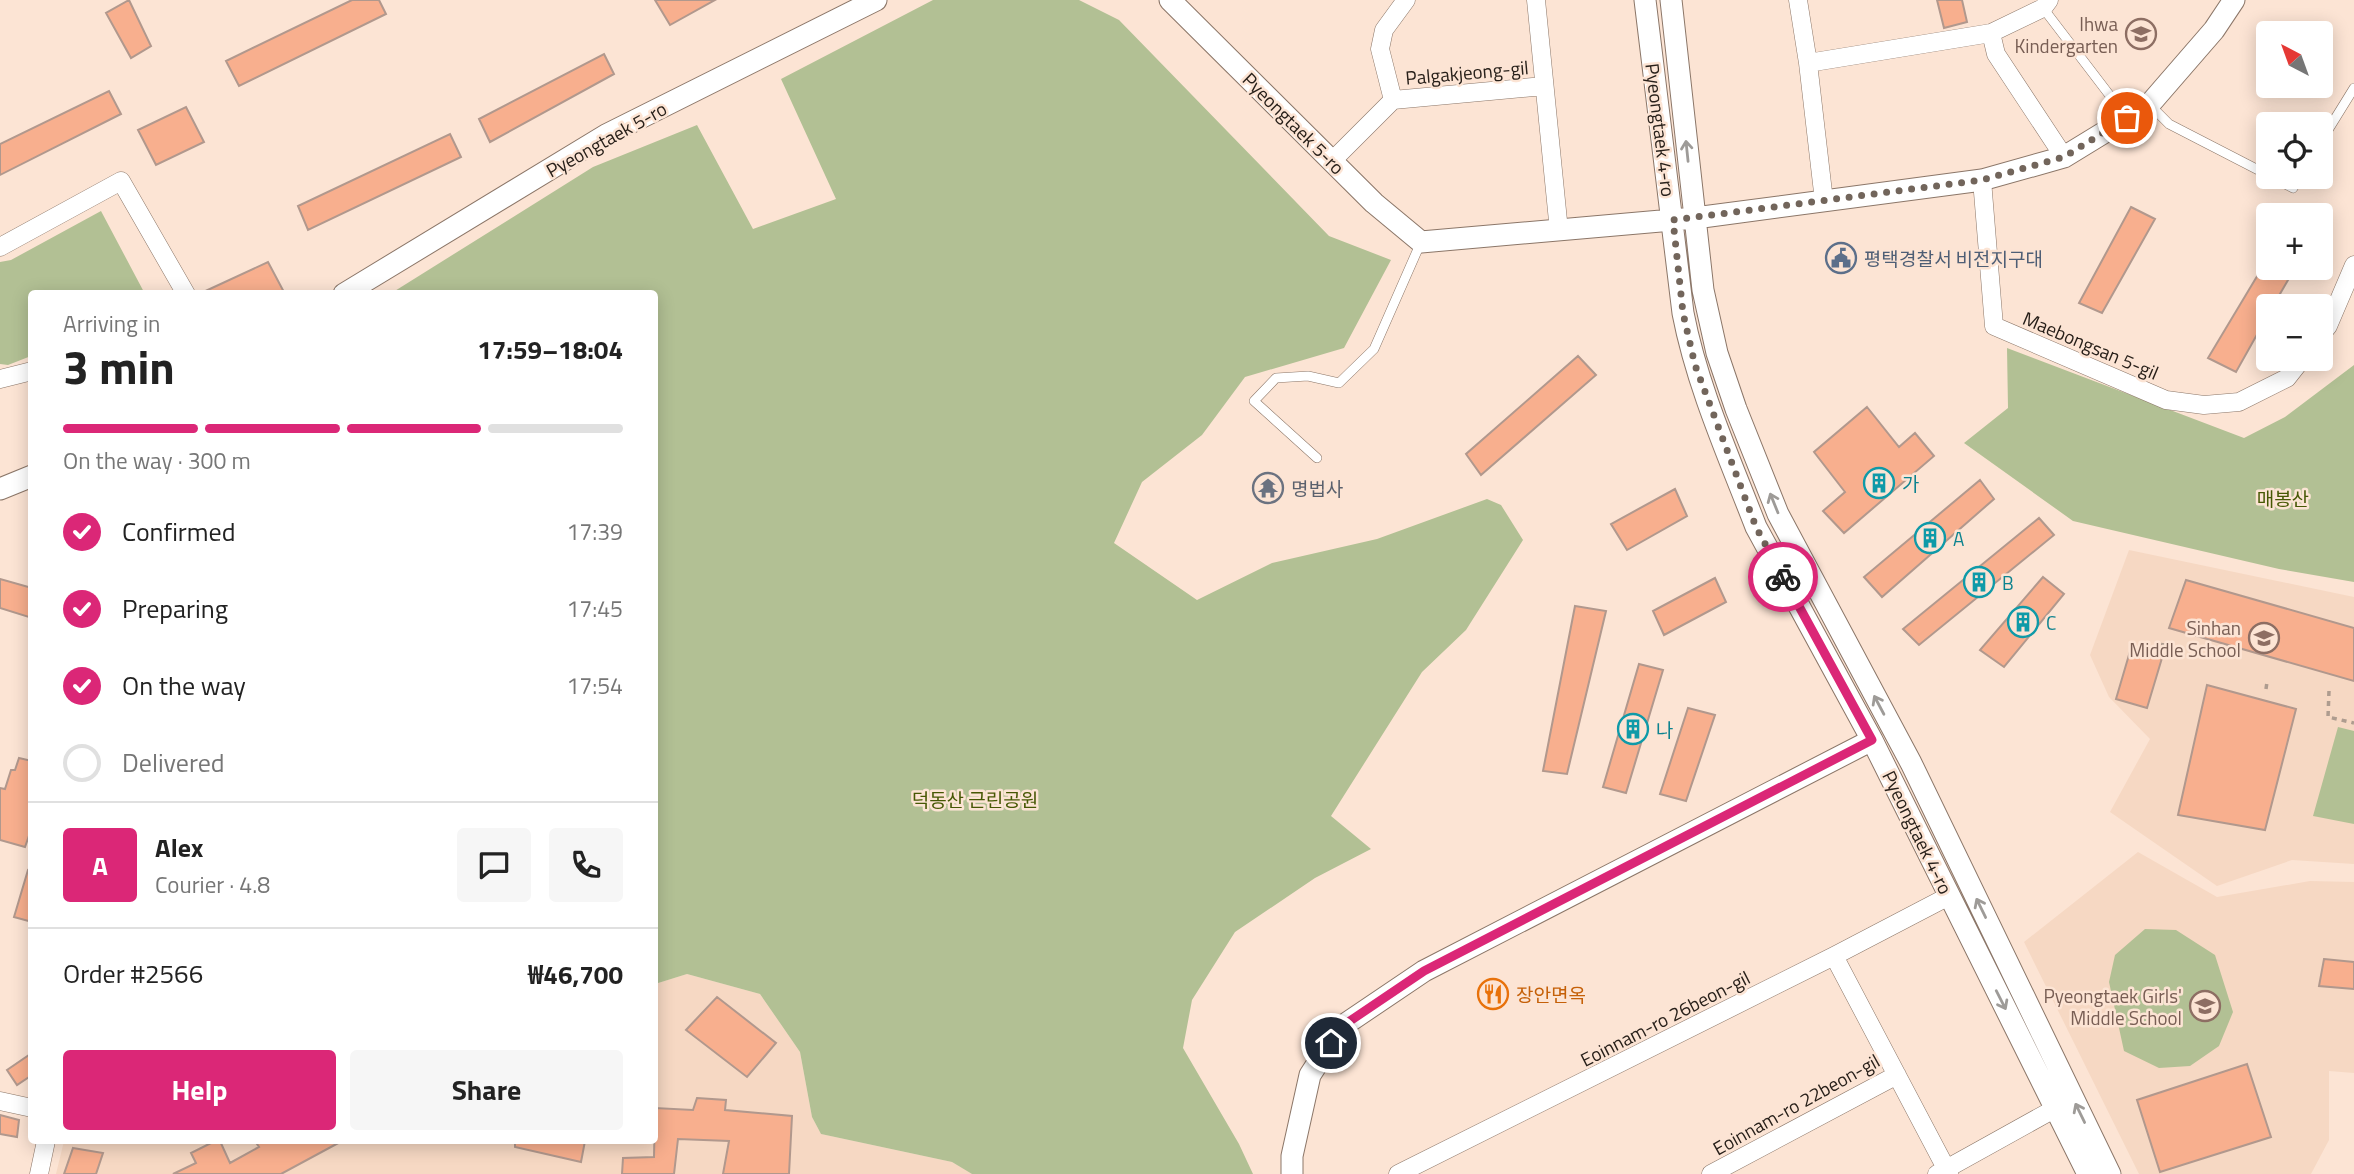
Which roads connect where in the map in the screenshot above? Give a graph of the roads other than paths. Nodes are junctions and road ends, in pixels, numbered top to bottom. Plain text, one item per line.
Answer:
1 (876, 0) edge
2 (1170, 0) edge
3 (1406, 0) edge
4 (1536, 0) edge
5 (1645, 0) edge
6 (1671, 0) edge
7 (1798, 0) edge
8 (2234, 0) edge
9 (2046, 4) edge
10 (1991, 33) junction
11 (1808, 63) junction
12 (1544, 86) junction
13 (2354, 88) edge
14 (1393, 100) junction
15 (2149, 105) junction
16 (2127, 118) junction
17 (2333, 122) edge
18 (2064, 157) junction
19 (1332, 162) junction
20 (2256, 169) edge
21 (1982, 180) junction
22 (1824, 201) junction
23 (1695, 218) junction
24 (1673, 220) junction
25 (1559, 231) junction
26 (1421, 242) junction
27 (0, 247) edge
28 (2354, 265) edge
29 (179, 290) edge
30 (352, 290) edge
31 (2333, 314) edge
32 (2293, 371) edge
33 (28, 372) edge
34 (0, 379) edge
35 (1317, 458) dead end
36 (28, 478) edge
37 (0, 489) edge
38 (1872, 740) junction
39 (1949, 896) junction
40 (1834, 956) junction
41 (1897, 1075) junction
42 (0, 1101) edge
43 (28, 1107) edge
44 (2056, 1108) junction
45 (45, 1144) edge
46 (1432, 1167) edge
47 (1944, 1172) edge
48 (39, 1174) edge
49 (1292, 1174) edge
50 (1398, 1174) edge
51 (1711, 1174) edge
52 (2088, 1174) edge
53 (2110, 1174) edge

1 - 30 street, Pyeongtaek 5-ro
2 - 19 street, Pyeongtaek 5-ro
3 - 14 street, Palgakjeong-gil
4 - 12 street, Palgakjeong-gil
5 - 24 street, Pyeongtaek 4-ro
23 -> 6 street, Pyeongtaek 4-ro
7 - 11 street
8 - 15 street
9 - 10 street
9 - 16 lane
10 - 11 street
10 - 18 street
11 - 22 street
12 - 14 street, Palgakjeong-gil
12 - 25 street, Palgakjeong-gil
13 - 17 lane
14 - 19 street, Palgakjeong-gil
15 - 16 street
15 - 20 lane
16 - 18 street
18 - 21 street
19 - 26 street, Pyeongtaek 5-ro
21 - 22 street
21 - 32 street, Maebongsan 5-gil
22 - 23 street
23 - 24 street
53 -> 23 street, Pyeongtaek 4-ro
24 - 25 street
24 - 38 street, Pyeongtaek 4-ro
25 - 26 street
26 - 35 lane
27 - 29 street
28 - 31 street
33 - 34 street
36 - 37 street
38 - 39 street, Pyeongtaek 4-ro
38 - 49 street
39 - 40 street, Eoinnam-ro 26beon-gil
39 -> 44 street, Pyeongtaek 4-ro
40 - 41 street, Eoinnam-ro 22beon-gil
40 - 46 street, Eoinnam-ro 26beon-gil
41 - 47 street
41 - 51 street, Eoinnam-ro 22beon-gil
42 - 43 street
44 - 47 street
44 - 52 street, Pyeongtaek 4-ro
45 - 48 street
46 - 50 street, Eoinnam-ro 26beon-gil

